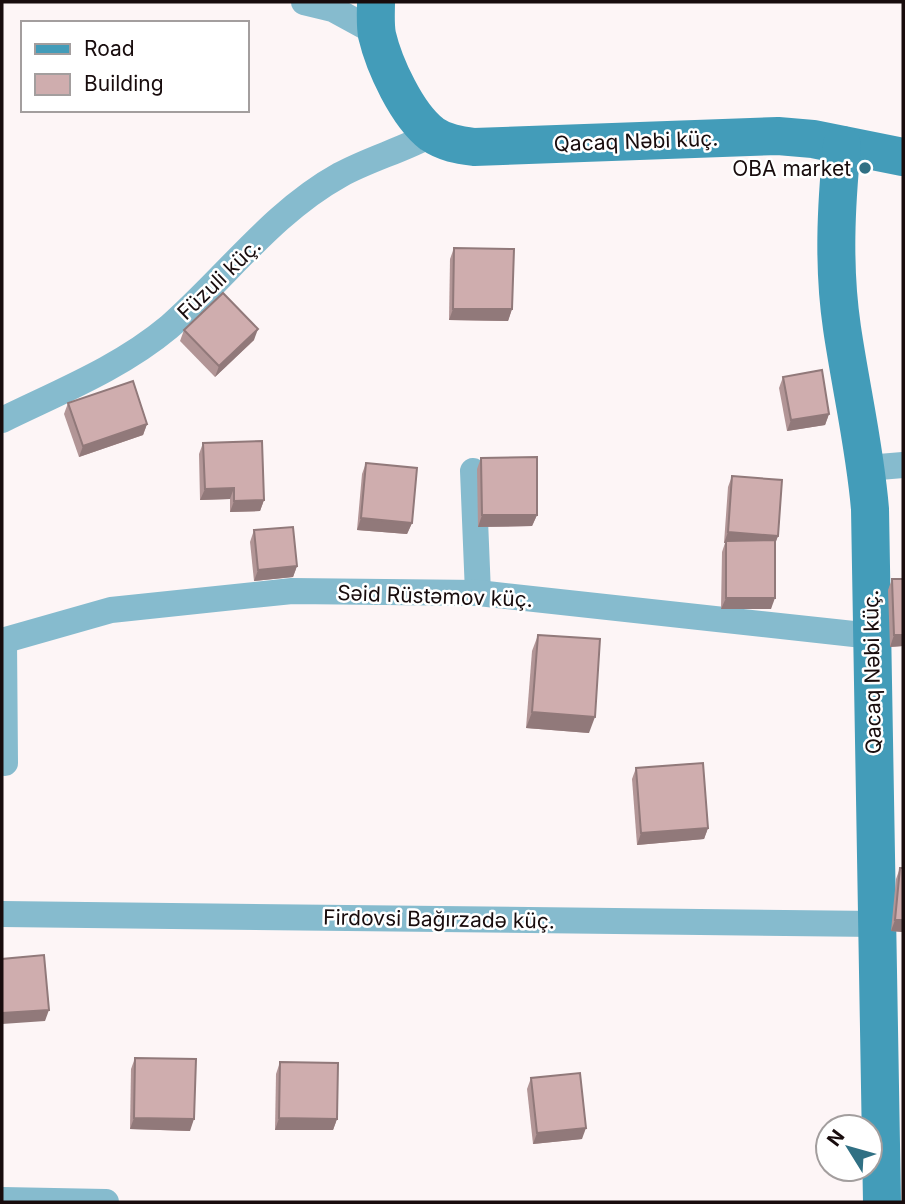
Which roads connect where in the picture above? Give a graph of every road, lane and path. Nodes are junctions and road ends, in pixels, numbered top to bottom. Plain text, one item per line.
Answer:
1 (304, 2) edge
2 (376, 17) edge
3 (432, 134) junction
4 (842, 145) junction
5 (903, 157) edge
6 (2, 420) edge
7 (885, 467) edge
8 (473, 471) dead end
9 (478, 593) junction
10 (872, 636) junction
11 (3, 641) edge
12 (5, 763) dead end
13 (2, 914) edge
14 (876, 924) junction
15 (2, 1200) edge
16 (106, 1202) edge
17 (882, 1202) edge

1 - 2 street
2 - 3 street
3 - 4 street, Qacaq Nəbi küç.
3 - 6 street, Füzuli küç.
4 - 5 street, Qacaq Nəbi küç.
4 - 7 street, Qacaq Nəbi küç.
7 - 10 street, Qacaq Nəbi küç.
8 - 9 street
9 - 10 street, Səid Rüstəmov küç.
9 - 11 street, Səid Rüstəmov küç.
10 - 14 street, Qacaq Nəbi küç.
11 - 12 street
13 - 14 street, Firdovsi Bağırzadə küç.
14 - 17 street, Qacaq Nəbi küç.
15 - 16 street

